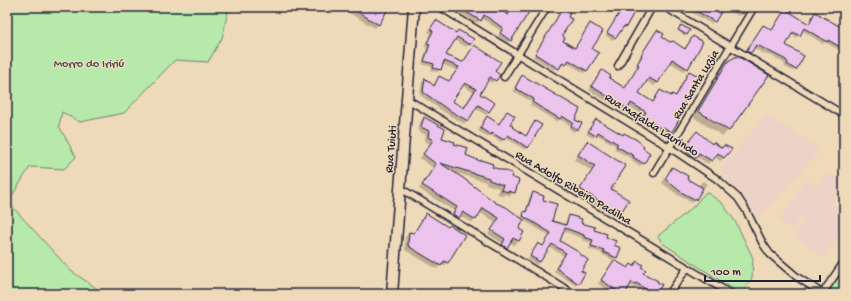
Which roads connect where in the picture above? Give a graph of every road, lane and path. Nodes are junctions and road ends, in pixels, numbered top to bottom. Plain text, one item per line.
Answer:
1 (414, 7) edge
2 (440, 7) edge
3 (547, 7) edge
4 (652, 7) edge
5 (665, 7) edge
6 (754, 7) edge
7 (730, 46) junction
8 (518, 54) junction
9 (618, 66) dead end
10 (504, 78) dead end
11 (407, 99) junction
12 (844, 115) edge
13 (670, 147) junction
14 (654, 173) dead end
15 (400, 188) junction
16 (844, 262) edge
17 (687, 268) junction
18 (392, 294) edge
19 (574, 294) edge
20 (669, 294) edge
21 (731, 294) edge
22 (822, 294) edge

1 - 11 main road, Rua Tuiuti
2 - 8 street, Rua Mafalda Laurindo
3 - 8 street
4 - 9 street
5 - 7 street
6 - 7 street, Rua Santa Luzia
7 - 12 street
7 - 13 street, Rua Santa Luzia
8 - 10 street
8 - 13 street, Rua Mafalda Laurindo
11 - 15 main road, Rua Tuiuti
11 - 17 street, Rua Adolfo Ribeiro Padilha
13 - 14 street, Rua Santa Luzia
13 - 22 street, Rua Mafalda Laurindo
15 - 18 main road, Rua Tuiuti
15 - 19 street
16 - 22 street
17 - 20 street
17 - 21 street, Rua Adolfo Ribeiro Padilha

